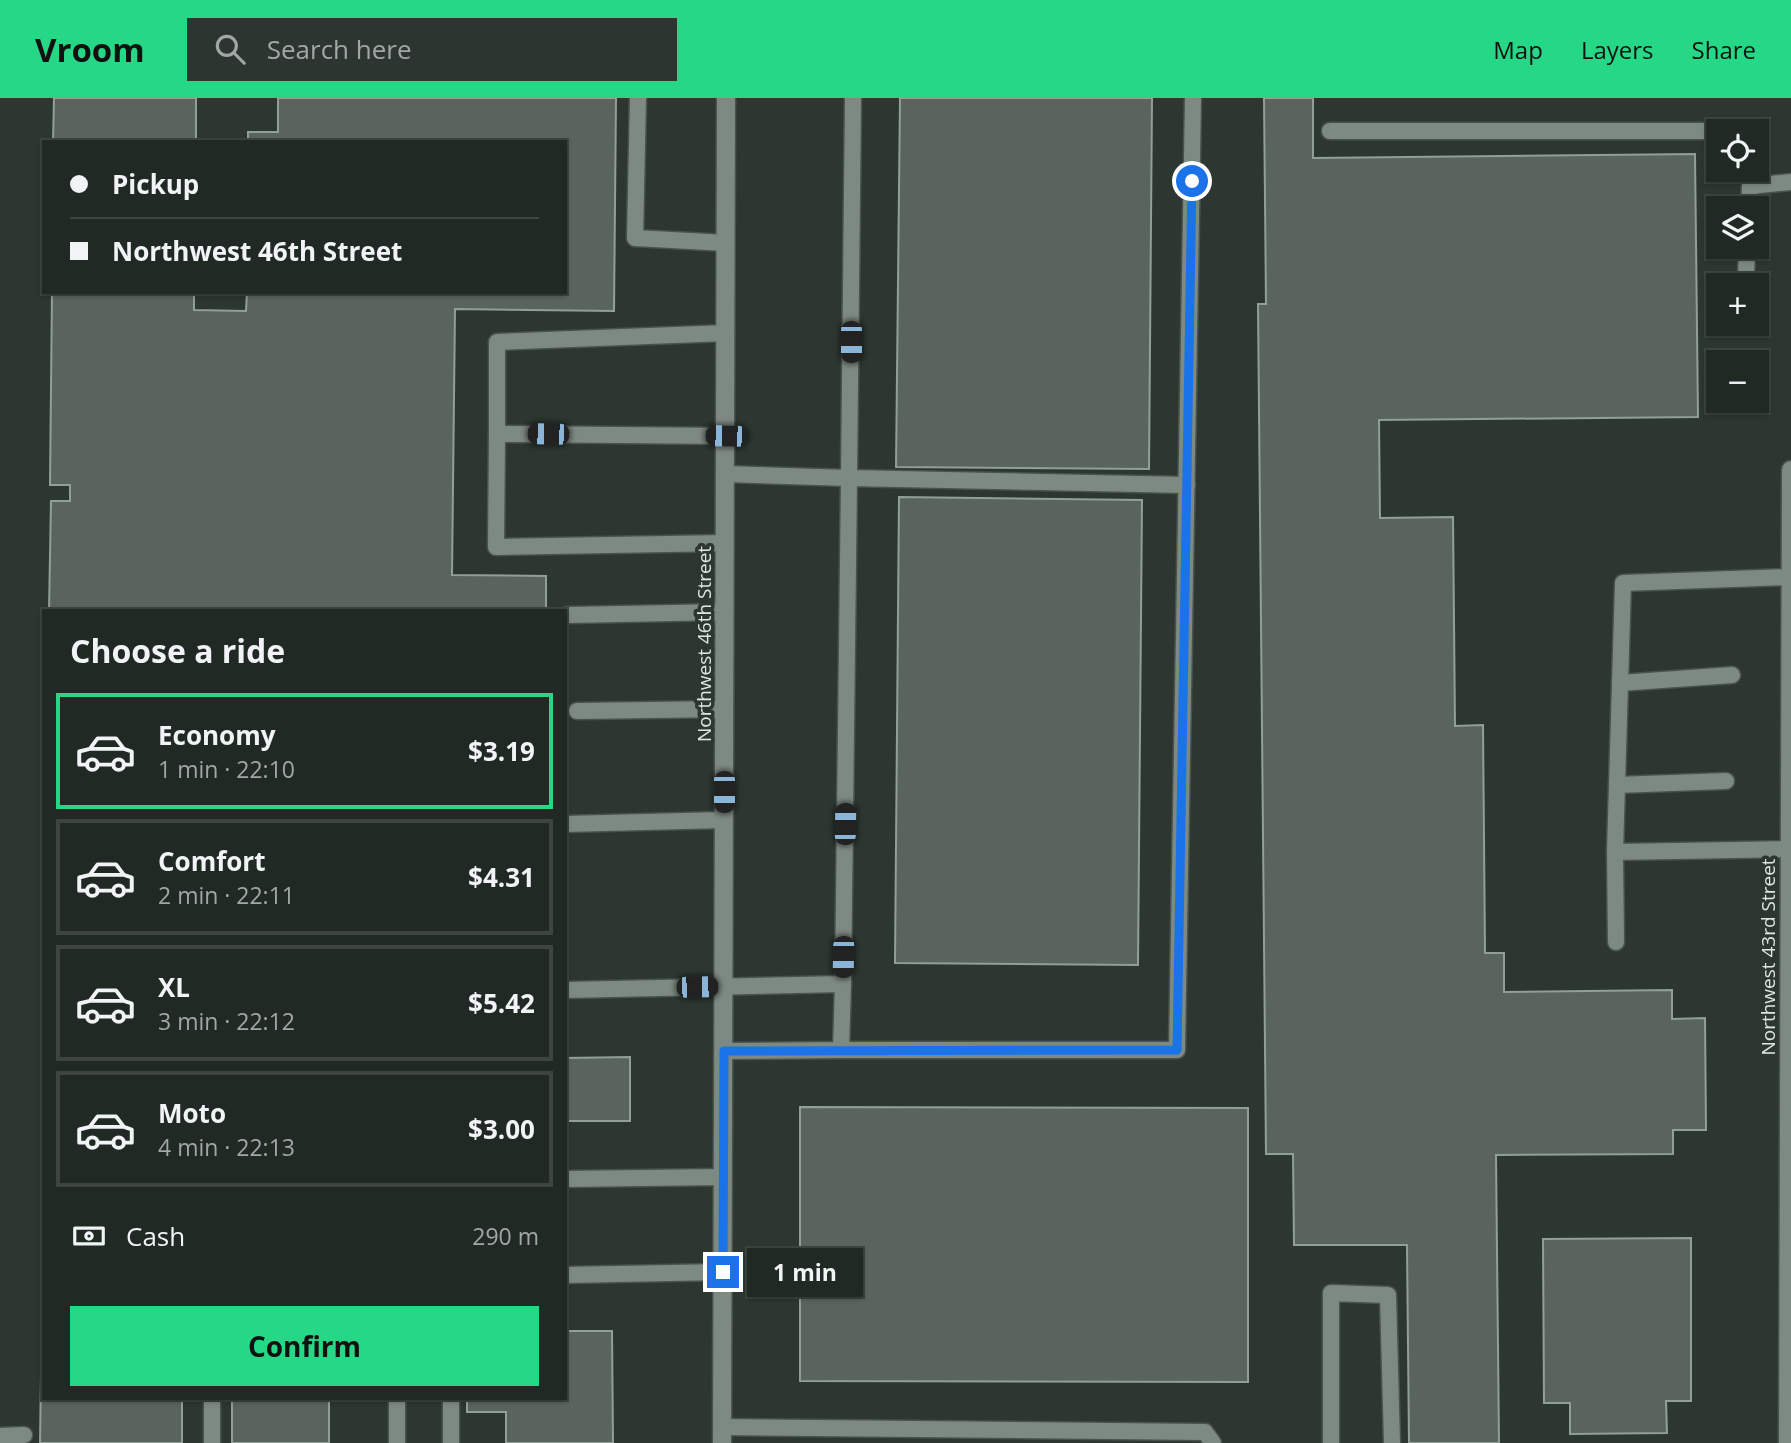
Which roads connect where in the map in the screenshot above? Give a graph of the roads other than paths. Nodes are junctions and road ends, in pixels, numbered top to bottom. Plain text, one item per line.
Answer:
1 (638, 98) edge
2 (726, 98) edge
3 (853, 98) edge
4 (1193, 98) edge
5 (1330, 131) dead end
6 (1706, 131) edge
7 (1769, 180) edge
8 (1791, 182) edge
9 (726, 243) junction
10 (726, 333) junction
11 (497, 434) junction
12 (726, 436) junction
13 (1791, 470) edge
14 (725, 474) junction
15 (849, 478) junction
16 (1186, 485) junction
17 (725, 543) junction
18 (1790, 577) edge
19 (725, 612) junction
20 (567, 615) edge
21 (1732, 675) dead end
22 (1620, 683) junction
23 (724, 709) junction
24 (577, 711) dead end
25 (1726, 781) dead end
26 (1617, 785) junction
27 (724, 820) junction
28 (567, 824) edge
29 (1789, 849) junction
30 (1615, 852) junction
31 (1616, 942) dead end
32 (843, 984) junction
33 (724, 987) junction
34 (567, 990) edge
35 (841, 1050) junction
36 (724, 1051) junction
37 (723, 1177) junction
38 (567, 1180) edge
39 (723, 1272) junction
40 (567, 1275) edge
41 (212, 1400) edge
42 (397, 1400) edge
43 (451, 1400) edge
44 (24, 1435) dead end
45 (722, 1435) edge
46 (0, 1436) edge
47 (212, 1443) edge
48 (397, 1443) edge
49 (451, 1443) edge
50 (1213, 1443) edge
51 (1332, 1443) edge
52 (1392, 1443) edge
53 (1788, 1443) edge

1 - 9 lane
2 - 9 street, Northwest 46th Street
3 - 15 lane
4 - 16 lane
5 - 6 lane
7 - 8 lane
9 - 10 street, Northwest 46th Street
10 - 11 lane
10 - 12 street, Northwest 46th Street
11 - 12 lane
11 - 17 lane
12 - 14 street, Northwest 46th Street
13 - 18 street, Northwest 43rd Street
14 - 15 lane
14 - 17 street, Northwest 46th Street
15 - 16 lane
15 - 32 lane
16 - 35 lane
17 - 19 street, Northwest 46th Street
18 - 22 lane
18 - 29 street, Northwest 43rd Street
19 - 20 lane
19 - 23 street, Northwest 46th Street
21 - 22 lane
22 - 26 lane
23 - 24 lane
23 - 27 street, Northwest 46th Street
25 - 26 lane
26 - 30 lane
27 - 28 lane
27 - 33 street, Northwest 46th Street
29 - 30 lane
29 - 53 street, Northwest 43rd Street
30 - 31 lane
32 - 33 lane
32 - 35 lane
33 - 34 lane
33 - 36 street, Northwest 46th Street
35 - 36 lane
36 - 37 street, Northwest 46th Street
37 - 38 lane
37 - 39 street, Northwest 46th Street
39 - 40 lane
39 - 45 street, Northwest 46th Street
41 - 47 lane
42 - 48 lane
43 - 49 lane
44 - 46 lane
45 - 50 lane
51 - 52 lane

